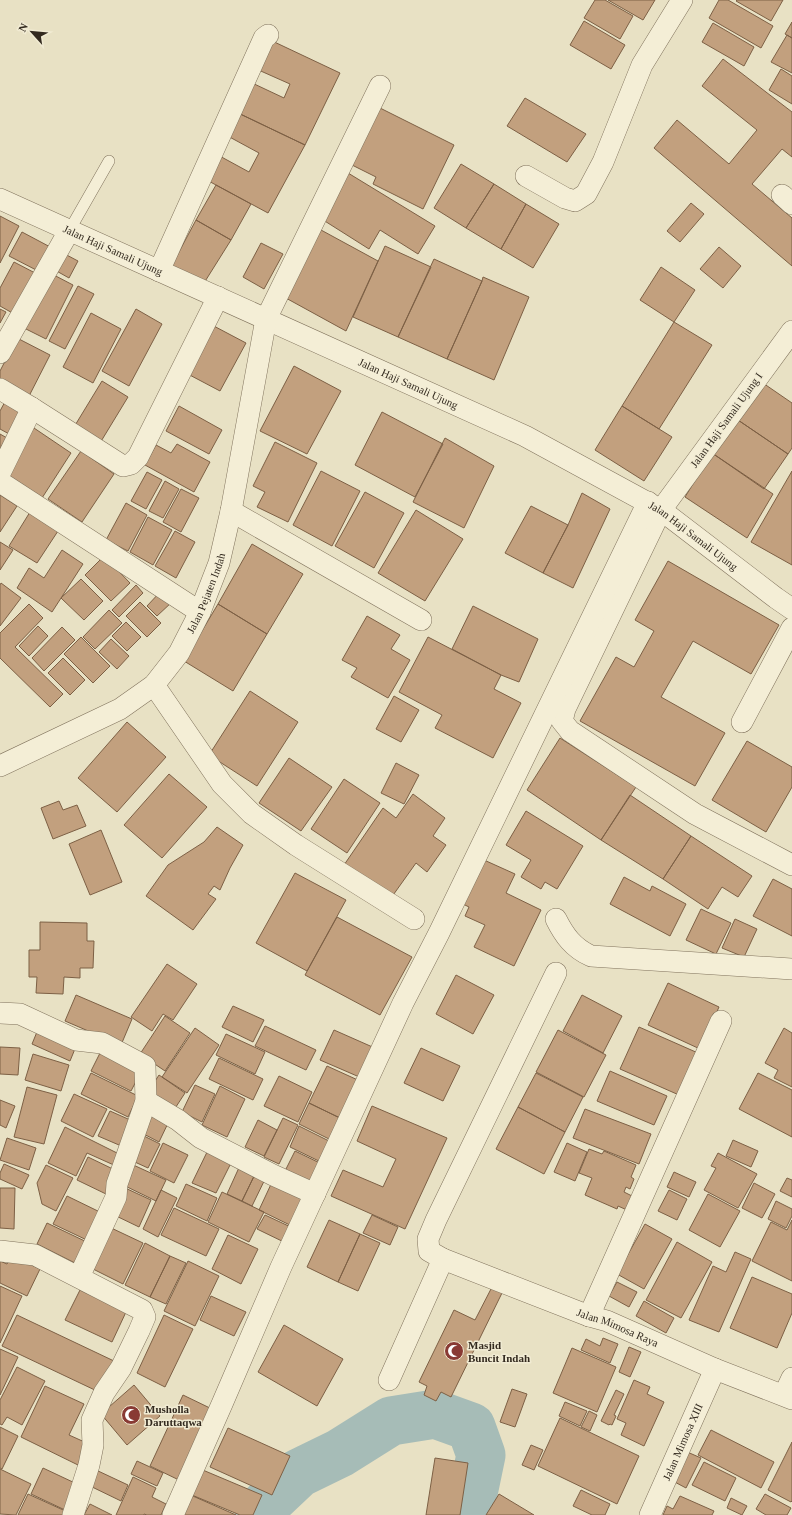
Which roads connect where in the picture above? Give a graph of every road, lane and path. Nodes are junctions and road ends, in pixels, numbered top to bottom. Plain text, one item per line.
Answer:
1 (682, 0) edge
2 (268, 35) dead end
3 (380, 86) dead end
4 (109, 161) dead end
5 (526, 176) dead end
6 (0, 199) edge
7 (69, 231) junction
8 (159, 270) junction
9 (218, 298) junction
10 (266, 319) junction
11 (792, 332) edge
12 (0, 353) edge
13 (0, 389) edge
14 (32, 408) junction
15 (0, 473) edge
16 (0, 482) edge
17 (654, 506) junction
18 (231, 511) junction
19 (792, 609) edge
20 (200, 612) junction
21 (421, 620) dead end
22 (792, 628) edge
23 (154, 685) junction
24 (742, 722) dead end
25 (0, 766) edge
26 (792, 865) edge
27 (414, 919) dead end
28 (556, 919) dead end
29 (792, 969) edge
30 (556, 973) dead end
31 (0, 1013) edge
32 (721, 1021) dead end
33 (146, 1101) junction
34 (315, 1194) junction
35 (0, 1251) edge
36 (443, 1259) junction
37 (79, 1277) junction
38 (589, 1316) junction
39 (715, 1369) junction
40 (390, 1380) dead end
41 (789, 1391) edge
42 (73, 1515) edge
43 (173, 1515) edge
44 (650, 1515) edge

1 - 5 street
2 - 8 street
3 - 10 street, Jalan Pejaten Indah
4 - 7 lane
6 - 7 street, Jalan Haji Samali Ujung
7 - 8 street, Jalan Haji Samali Ujung
7 - 12 street
8 - 9 street, Jalan Haji Samali Ujung
9 - 10 street, Jalan Haji Samali Ujung
9 - 14 street
10 - 17 street, Jalan Haji Samali Ujung
10 - 18 street, Jalan Pejaten Indah
11 - 17 street, Jalan Haji Samali Ujung I
13 - 14 street
14 - 15 street
16 - 20 street
17 - 19 street, Jalan Haji Samali Ujung
17 - 26 street
17 - 34 street
18 - 20 street, Jalan Pejaten Indah
18 - 21 street
20 - 23 street, Jalan Pejaten Indah
22 - 24 street
23 - 25 street, Jalan Pejaten Indah
23 - 27 street
28 - 29 street
30 - 36 street, Jalan Mimosa Raya
31 - 33 street
32 - 38 street
33 - 34 street
33 - 37 street
34 - 43 street
35 - 37 street
36 - 38 street, Jalan Mimosa Raya
36 - 40 street
37 - 42 street
38 - 39 street, Jalan Mimosa Raya
39 - 41 street, Jalan Mimosa Raya
39 - 44 street, Jalan Mimosa XIII

